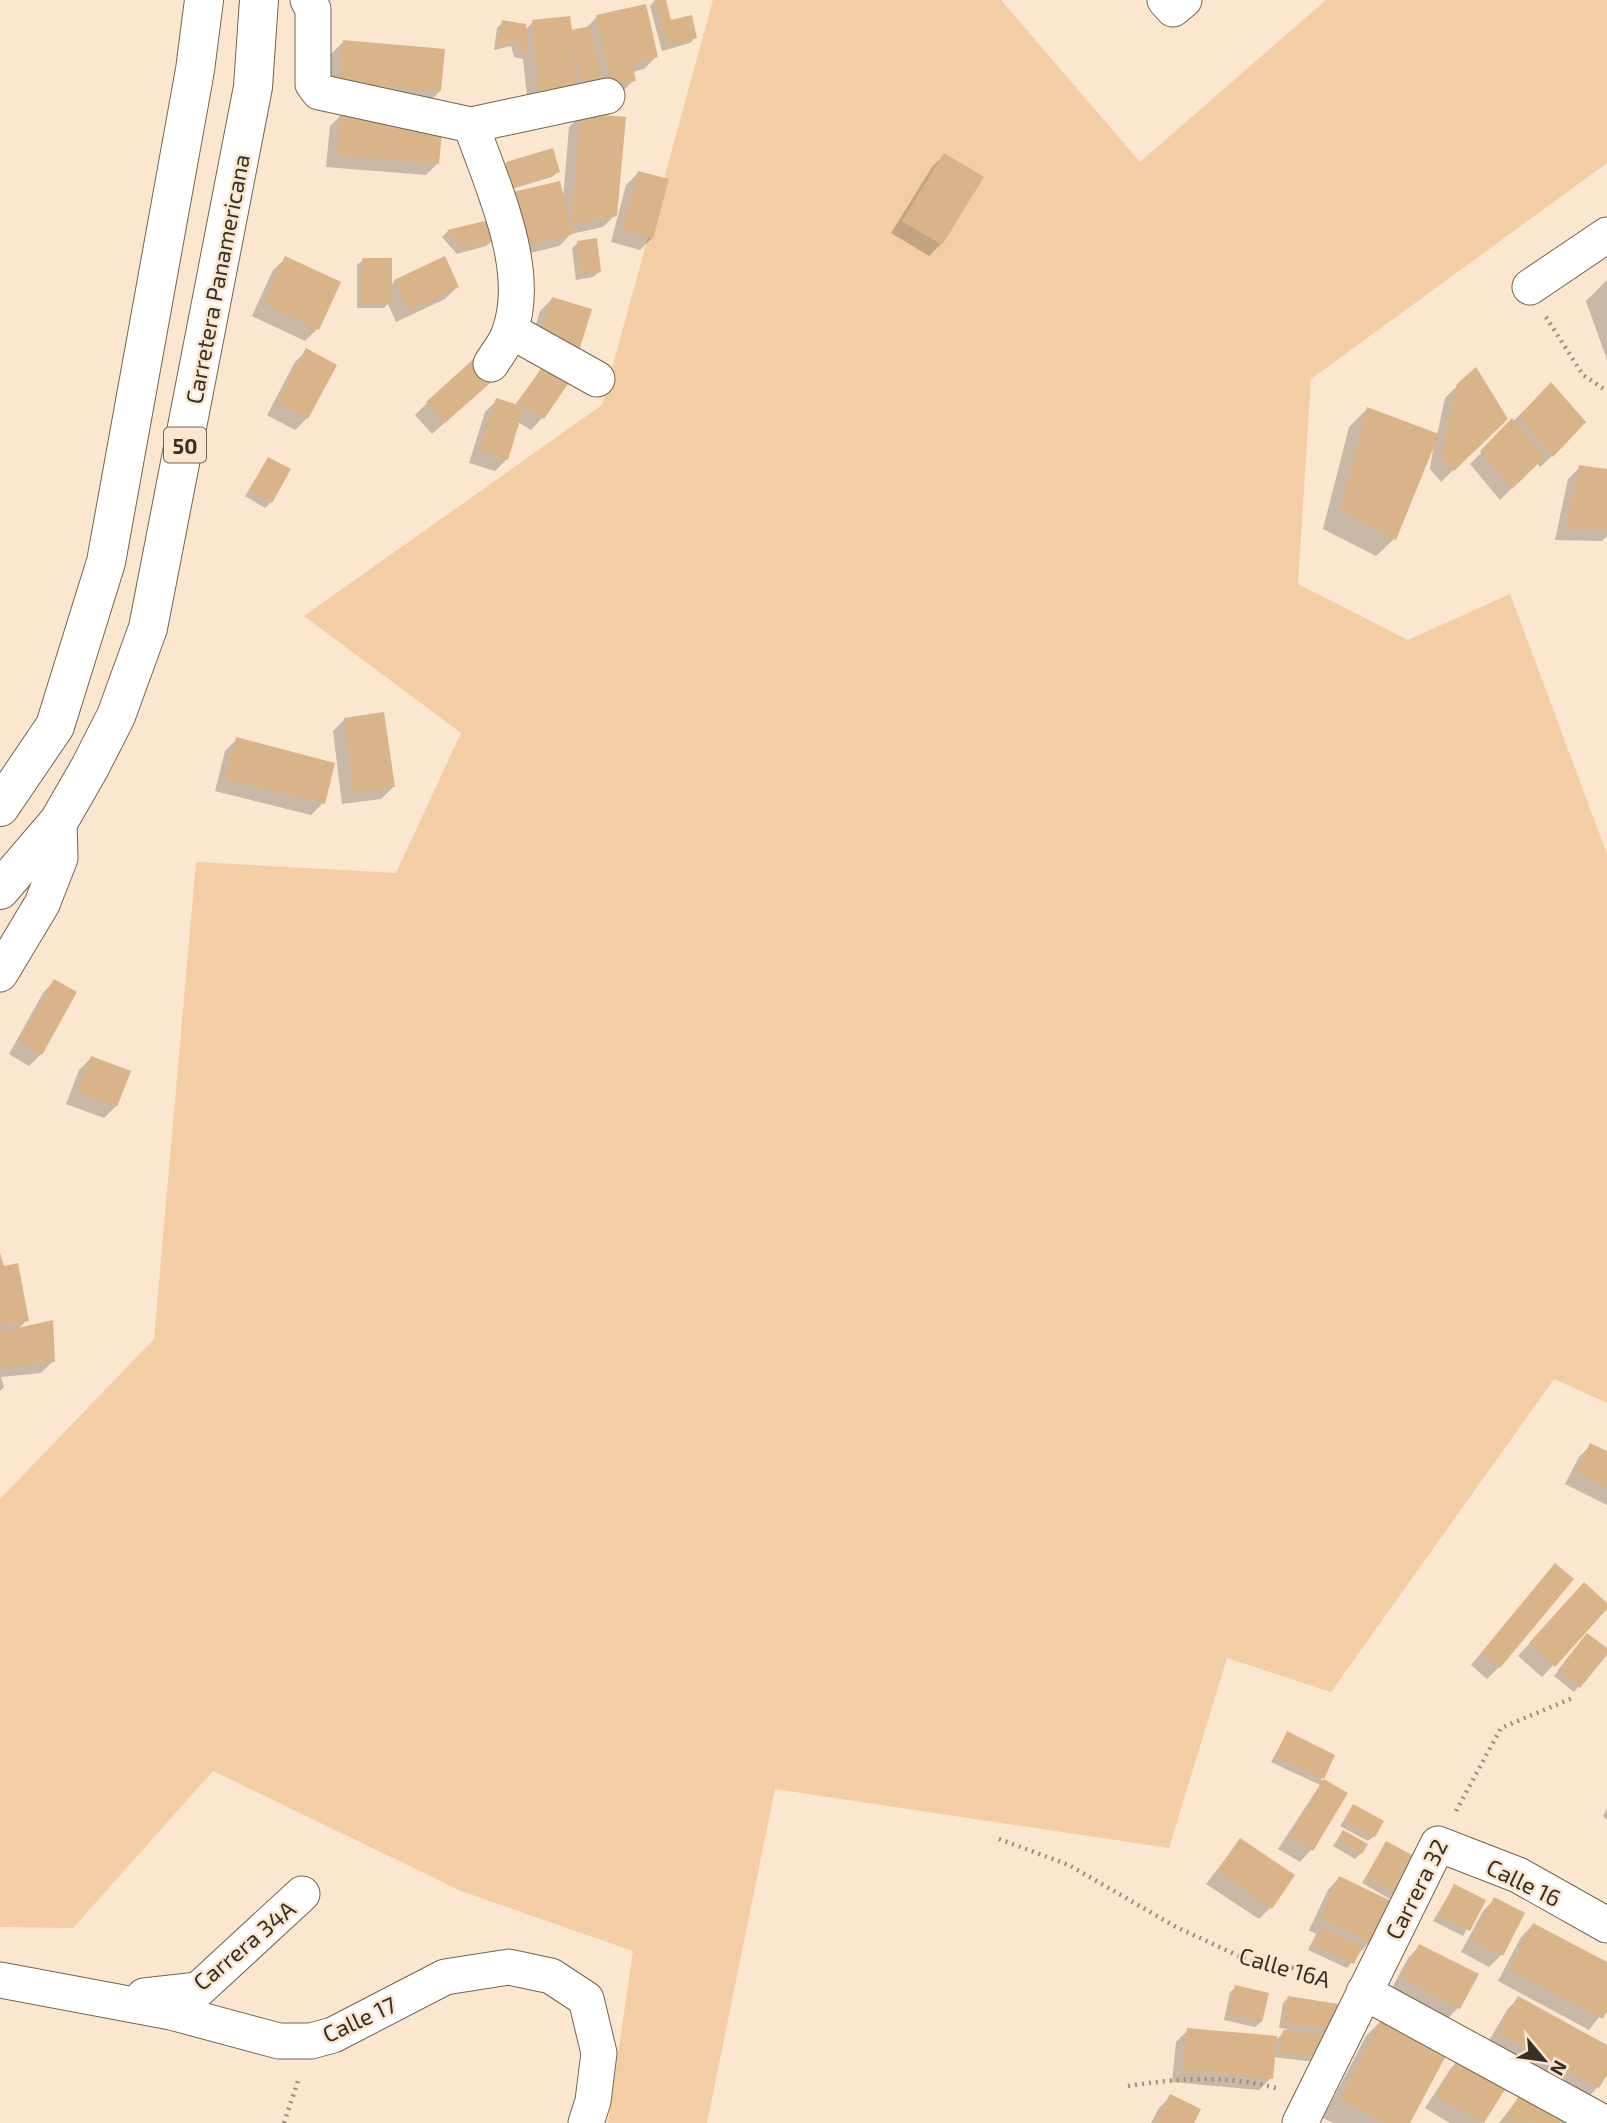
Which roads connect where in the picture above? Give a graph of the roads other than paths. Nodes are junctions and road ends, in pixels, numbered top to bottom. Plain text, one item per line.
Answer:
1 (204, 0) edge
2 (259, 0) edge
3 (308, 0) edge
4 (607, 96) dead end
5 (471, 125) junction
6 (1607, 235) edge
7 (1531, 287) road end
8 (510, 331) junction
9 (491, 364) dead end
10 (597, 379) dead end
11 (0, 807) edge
12 (59, 821) junction
13 (0, 890) edge
14 (0, 974) edge
15 (1438, 1844) joint
16 (302, 1894) dead end
17 (1607, 1925) edge
18 (0, 1980) edge
19 (1364, 1992) junction
20 (100, 1999) junction
21 (1307, 2110) edge
22 (586, 2123) edge
23 (1604, 2123) edge

1 - 11 highway, 50
2 - 12 highway, Carretera Panamericana / 50
3 - 5 street
4 - 5 street
5 - 8 street
6 - 7 street
8 - 9 street
8 - 10 street
12 - 13 highway, Carretera Panamericana / 50
12 - 14 street
15 - 17 street, Calle 16
15 - 19 street, Carrera 32
16 - 20 street, Carrera 34A
18 - 20 street, Calle 17
19 - 21 street, Carrera 32
19 - 23 street
20 - 22 street, Calle 17

